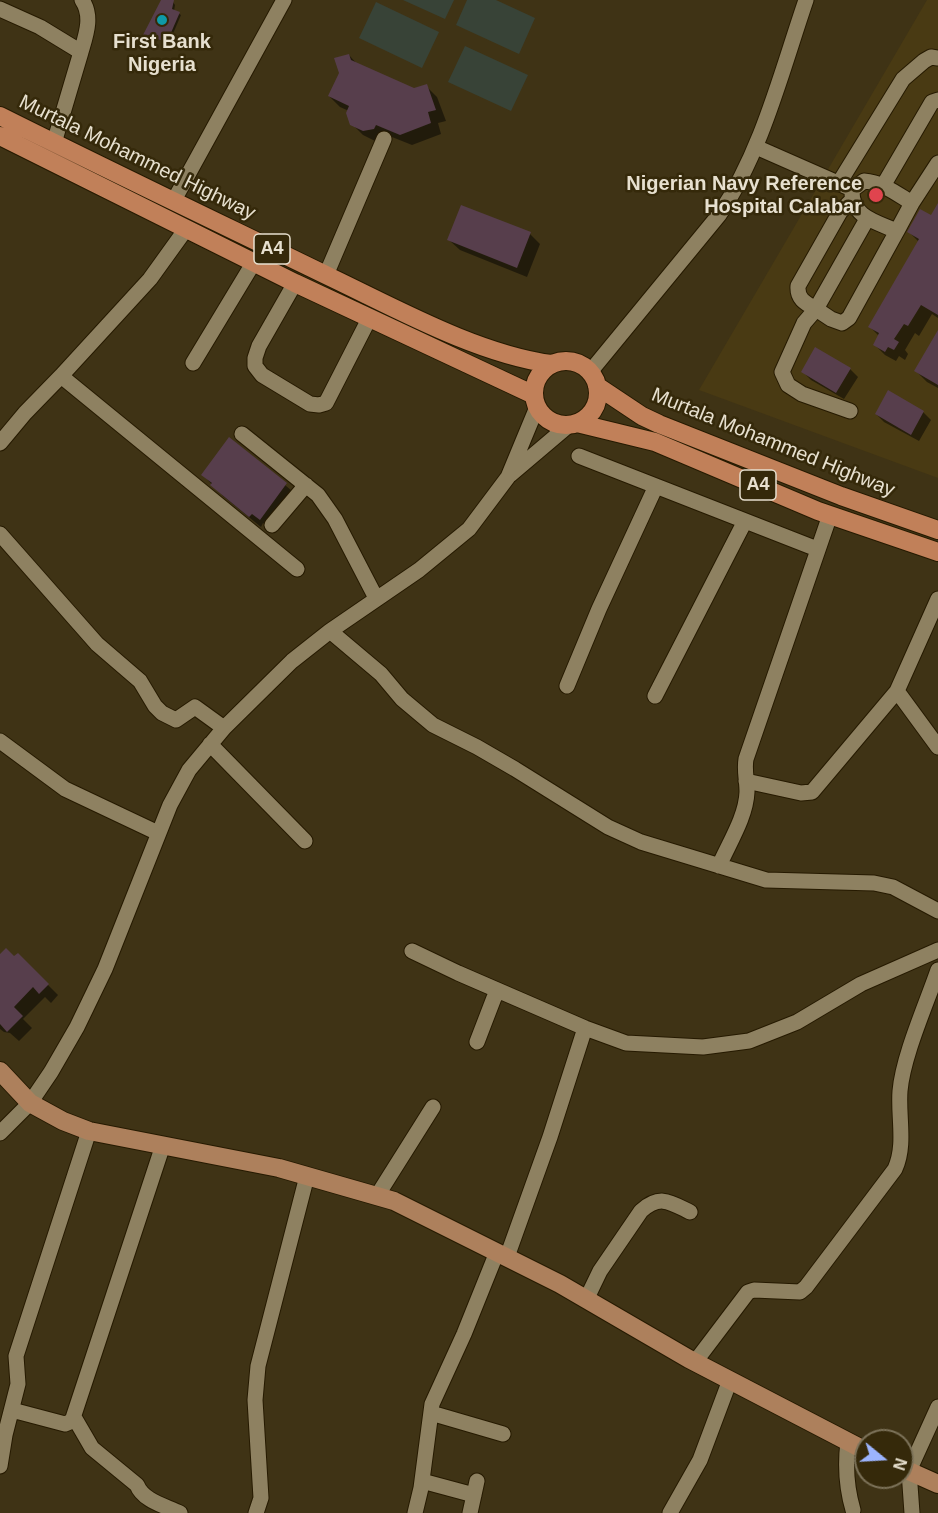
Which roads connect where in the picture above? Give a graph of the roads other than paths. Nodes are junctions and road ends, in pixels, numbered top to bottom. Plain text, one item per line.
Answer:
1 (82, 0) edge
2 (284, 0) edge
3 (806, 0) edge
4 (0, 9) edge
5 (81, 52) junction
6 (938, 58) edge
7 (938, 100) edge
8 (0, 116) edge
9 (0, 136) edge
10 (384, 140) dead end
11 (54, 143) junction
12 (756, 147) junction
13 (938, 163) edge
14 (883, 186) junction
15 (848, 191) junction
16 (173, 202) junction
17 (912, 203) junction
18 (867, 219) junction
19 (186, 229) junction
20 (897, 231) junction
21 (254, 262) junction
22 (326, 275) junction
23 (296, 282) junction
24 (816, 309) junction
25 (370, 317) junction
26 (193, 363) dead end
27 (551, 364) junction
28 (61, 376) junction
29 (594, 379) junction
30 (535, 401) junction
31 (850, 411) dead end
32 (573, 424) junction
33 (242, 434) dead end
34 (0, 443) edge
35 (579, 456) dead end
36 (508, 477) junction
37 (306, 485) junction
38 (656, 486) junction
39 (830, 514) junction
40 (745, 521) junction
41 (272, 525) dead end
42 (938, 530) edge
43 (0, 534) edge
44 (818, 549) junction
45 (938, 552) edge
46 (297, 570) dead end
47 (376, 598) junction
48 (938, 599) edge
49 (330, 631) junction
50 (567, 686) dead end
51 (897, 691) junction
52 (655, 696) dead end
53 (224, 728) junction
54 (0, 741) edge
55 (210, 744) junction
56 (938, 747) edge
57 (746, 781) junction
58 (158, 833) junction
59 (305, 841) dead end
60 (719, 866) junction
61 (938, 911) edge
62 (938, 950) edge
63 (412, 951) dead end
64 (938, 970) edge
65 (497, 990) junction
66 (585, 1028) junction
67 (477, 1042) dead end
68 (0, 1071) edge
69 (30, 1103) junction
70 (433, 1107) dead end
71 (89, 1131) junction
72 (0, 1133) edge
73 (163, 1145) junction
74 (307, 1176) junction
75 (377, 1196) junction
76 (690, 1212) dead end
77 (502, 1254) junction
78 (586, 1299) junction
79 (695, 1362) junction
80 (730, 1380) junction
81 (938, 1407) edge
82 (12, 1410) junction
83 (431, 1413) junction
84 (74, 1417) junction
85 (503, 1434) dead end
86 (848, 1442) junction
87 (854, 1445) edge
88 (914, 1452) edge
89 (0, 1466) edge
90 (914, 1473) edge
91 (422, 1481) junction
92 (938, 1484) edge
93 (908, 1489) edge
94 (853, 1509) dead end
95 (180, 1513) edge
96 (256, 1513) edge
97 (415, 1513) edge
98 (470, 1513) edge
99 (670, 1513) edge
100 (912, 1513) edge

1 - 5 street
2 - 16 street
3 - 12 street
4 - 5 street
5 - 11 street
6 - 15 street
7 - 14 street
8 - 11 highway, Murtala Mohammed Highway / A4
9 - 19 highway, Murtala Mohammed Highway / A4
10 - 22 street
11 - 16 highway, Murtala Mohammed Highway / A4
12 - 15 street
12 - 29 street
13 - 17 street
14 - 15 street
14 - 17 street
15 - 18 street
15 - 24 street
16 - 22 highway, Murtala Mohammed Highway / A4
17 - 20 street
18 - 20 street
18 - 24 street
19 - 21 highway, Murtala Mohammed Highway / A4
19 - 28 street
20 - 24 street
21 - 23 highway, Murtala Mohammed Highway / A4
21 - 26 street
22 - 27 highway, Murtala Mohammed Highway / A4
23 - 25 highway, Murtala Mohammed Highway / A4
23 - 25 street
24 - 31 street
25 - 30 highway, Murtala Mohammed Highway / A4
27 - 29 highway, A4
27 - 30 highway
28 - 34 street
28 - 46 street
29 - 32 highway
29 - 42 highway, Murtala Mohammed Highway / A4
30 - 32 highway, A4
30 - 36 street
32 - 36 street
32 - 39 highway, A4
33 - 37 street
35 - 38 street
36 - 47 street
37 - 41 street
37 - 47 street
38 - 40 street
38 - 50 street
39 - 44 street
39 - 45 highway, A4
40 - 44 street
40 - 52 street
43 - 53 street
44 - 57 street
47 - 49 street
48 - 51 street
49 - 53 street
49 - 60 street
51 - 56 street
51 - 57 street
53 - 55 street
54 - 58 street
55 - 58 street
55 - 59 street
57 - 60 street
58 - 69 street
60 - 61 street
62 - 66 street
63 - 65 street
64 - 79 street
65 - 66 street
65 - 67 street
66 - 77 street
68 - 69 main road
69 - 71 main road
69 - 72 street
70 - 75 street
71 - 73 main road
71 - 82 street
73 - 74 main road
73 - 84 street
74 - 75 main road
74 - 96 street
75 - 77 main road
76 - 78 street
77 - 78 main road
77 - 83 street
78 - 79 main road
79 - 80 main road
80 - 86 main road
80 - 99 street
81 - 88 street
82 - 84 street
82 - 89 street
83 - 85 street
83 - 91 street
84 - 95 street
86 - 87 main road
86 - 94 street
90 - 92 main road
91 - 97 street
91 - 98 street
93 - 100 street

